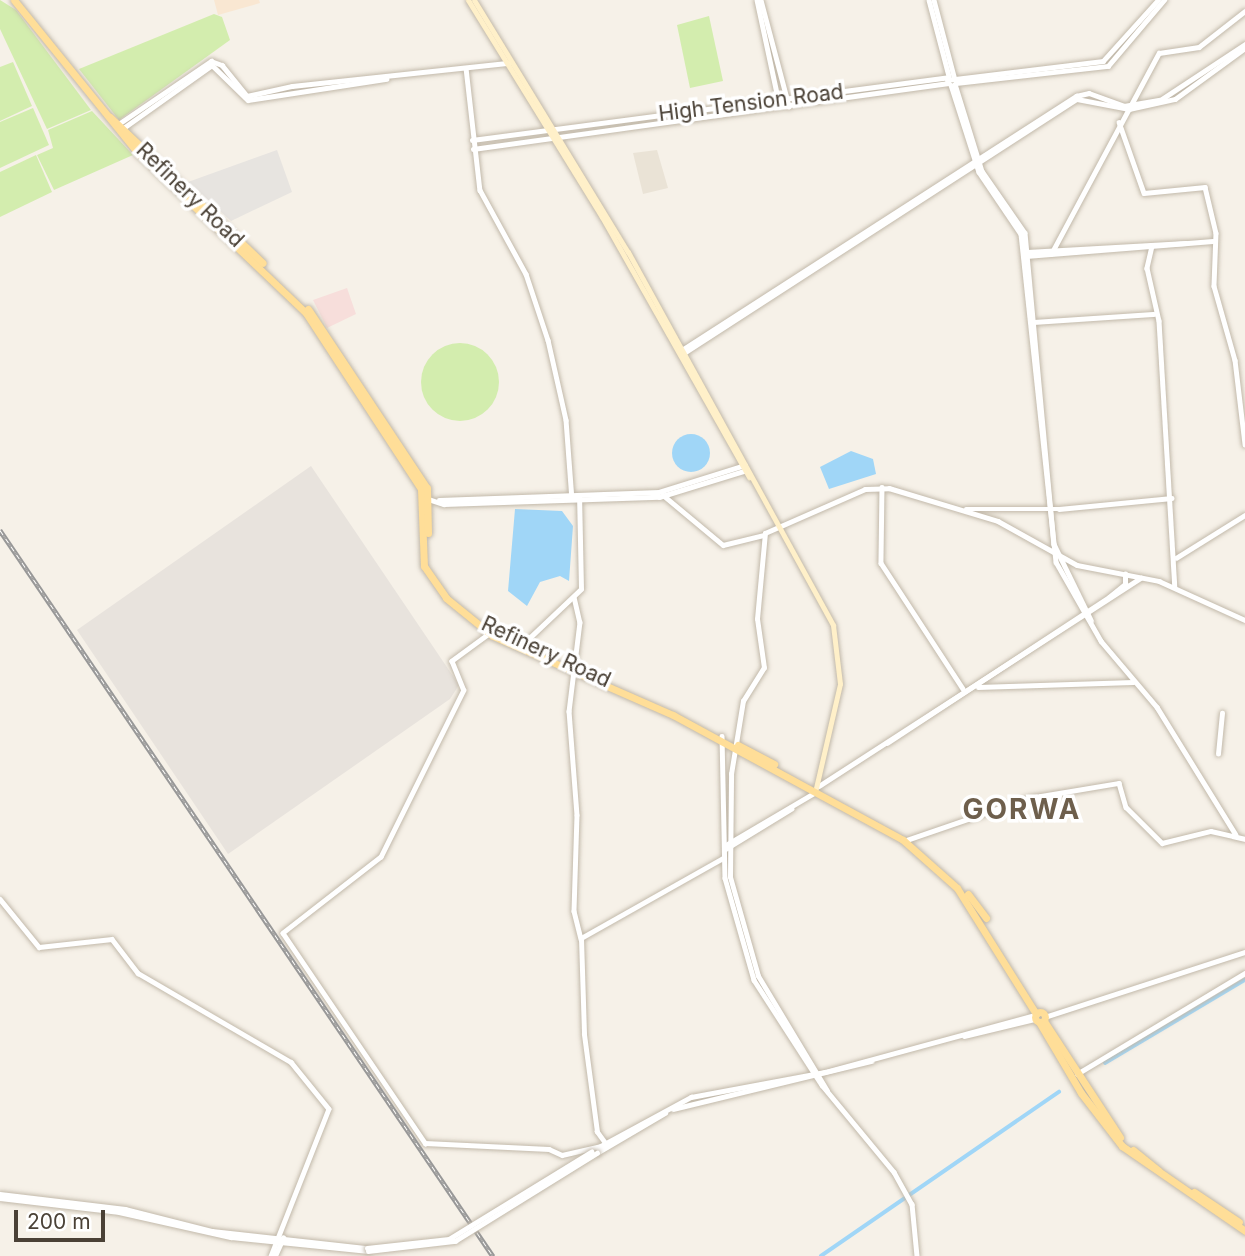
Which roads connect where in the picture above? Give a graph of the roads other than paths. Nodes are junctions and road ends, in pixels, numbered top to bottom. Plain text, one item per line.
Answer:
1 (14, 0) edge
2 (19, 0) edge
3 (468, 0) edge
4 (474, 0) edge
5 (759, 0) edge
6 (932, 0) edge
7 (1158, 0) edge
8 (1164, 0) edge
9 (1245, 11) edge
10 (50, 41) junction
11 (1245, 46) edge
12 (511, 63) junction
13 (1063, 67) junction
14 (466, 68) junction
15 (952, 80) junction
16 (782, 99) junction
17 (789, 106) junction
18 (780, 107) junction
19 (1130, 107) junction
20 (1119, 122) junction
21 (118, 127) junction
22 (552, 129) junction
23 (557, 137) junction
24 (472, 140) junction
25 (472, 149) junction
26 (978, 166) junction
27 (1213, 241) junction
28 (1186, 243) junction
29 (1152, 246) junction
30 (1051, 252) junction
31 (1027, 254) junction
32 (1154, 314) junction
33 (1033, 322) junction
34 (683, 351) junction
35 (1245, 444) edge
36 (745, 470) junction
37 (882, 487) junction
38 (572, 492) junction
39 (659, 492) junction
40 (580, 495) junction
41 (664, 496) junction
42 (427, 498) junction
43 (1171, 498) junction
44 (572, 499) junction
45 (439, 500) junction
46 (960, 509) junction
47 (1049, 510) junction
48 (1245, 515) edge
49 (776, 526) junction
50 (764, 534) junction
51 (1055, 556) junction
52 (1176, 558) junction
53 (1125, 574) junction
54 (1142, 578) junction
55 (1175, 587) junction
56 (574, 597) junction
57 (1088, 615) junction
58 (1245, 620) edge
59 (491, 633) junction
60 (1042, 643) junction
61 (522, 645) junction
62 (573, 669) junction
63 (1134, 682) junction
64 (975, 687) junction
65 (965, 688) junction
66 (1222, 713) dead end
67 (722, 738) junction
68 (894, 739) junction
69 (737, 747) junction
70 (1218, 754) dead end
71 (817, 788) junction
72 (1236, 835) junction
73 (1245, 839) edge
74 (906, 840) junction
75 (725, 848) junction
76 (723, 858) junction
77 (0, 899) edge
78 (581, 939) junction
79 (1245, 952) edge
80 (749, 957) junction
81 (1245, 973) edge
82 (1039, 1017) junction
83 (817, 1075) junction
84 (1076, 1075) junction
85 (1084, 1093) junction
86 (1120, 1140) junction
87 (603, 1145) junction
88 (594, 1153) junction
89 (0, 1196) edge
90 (1245, 1226) edge
91 (1245, 1231) edge
92 (281, 1237) junction
93 (353, 1251) edge
94 (273, 1256) edge
95 (917, 1256) edge

1 - 10 main road
2 - 10 main road
3 - 12 main road
4 - 12 main road
5 - 16 street
6 - 15 street
7 - 13 street
8 - 13 street
9 - 19 street
10 - 21 main road, Refinery Road
11 - 19 street
12 - 14 street
12 - 22 main road
13 - 15 street
14 - 21 street
14 - 24 street
15 - 16 street, High Tension Road
15 - 17 street, High Tension Road
15 - 26 street
16 - 17 street
16 - 18 street
16 - 22 street, High Tension Road
17 - 18 street, High Tension Road
18 - 23 street, High Tension Road
19 - 20 street
19 - 26 street
20 - 27 street
20 - 30 street
21 - 42 main road, Refinery Road
22 - 23 main road
22 - 24 street, High Tension Road
23 - 25 street, High Tension Road
23 - 34 main road
23 - 36 main road
24 - 25 street
25 - 38 street
26 - 31 street
26 - 34 street
27 - 28 street
27 - 35 street
28 - 29 street
28 - 30 street
29 - 30 street
29 - 32 street
30 - 31 street
31 - 33 street
32 - 33 street
32 - 43 street
33 - 47 street
34 - 36 main road
36 - 39 street
36 - 41 street
36 - 49 main road
37 - 46 street
37 - 49 street
37 - 65 street
38 - 40 street
38 - 44 street
38 - 45 street
39 - 40 street
39 - 41 street
40 - 41 street
40 - 44 street
40 - 56 street
41 - 50 street
42 - 45 street
42 - 59 main road, Refinery Road
43 - 47 street
43 - 52 street
44 - 45 street
46 - 47 street
46 - 51 street
47 - 51 street
48 - 52 street
49 - 50 street
49 - 71 main road
50 - 69 street
51 - 53 street
51 - 57 street
52 - 55 street
53 - 54 street
53 - 57 street
54 - 55 street
54 - 57 street
55 - 58 street
56 - 61 street
56 - 62 street
57 - 60 street
57 - 63 street
59 - 61 main road, Refinery Road
59 - 62 main road, Refinery Road
59 - 87 street
60 - 64 street
60 - 65 street
61 - 62 main road, Refinery Road
62 - 67 main road, Refinery Road
62 - 78 street
63 - 64 street
63 - 72 street
64 - 65 street
64 - 68 street
65 - 68 street
66 - 70 street
67 - 69 main road, Refinery Road
67 - 75 street
68 - 71 street
69 - 71 main road, Refinery Road
69 - 75 street
71 - 74 main road, Refinery Road
71 - 75 street
72 - 73 street
72 - 74 street
74 - 82 main road, Refinery Road
75 - 76 street
75 - 80 street
76 - 78 street
76 - 80 street
77 - 92 street
78 - 87 street
79 - 82 street
80 - 83 street
81 - 84 street
82 - 83 street
82 - 84 main road, Refinery Road
82 - 85 main road, Refinery Road
83 - 87 street
83 - 88 street
83 - 95 street
84 - 85 main road, Refinery Road
85 - 86 main road, Refinery Road
86 - 90 main road, Refinery Road
86 - 91 main road, Refinery Road
87 - 88 street
88 - 93 street, bridge
89 - 92 street
92 - 93 street
92 - 94 street

